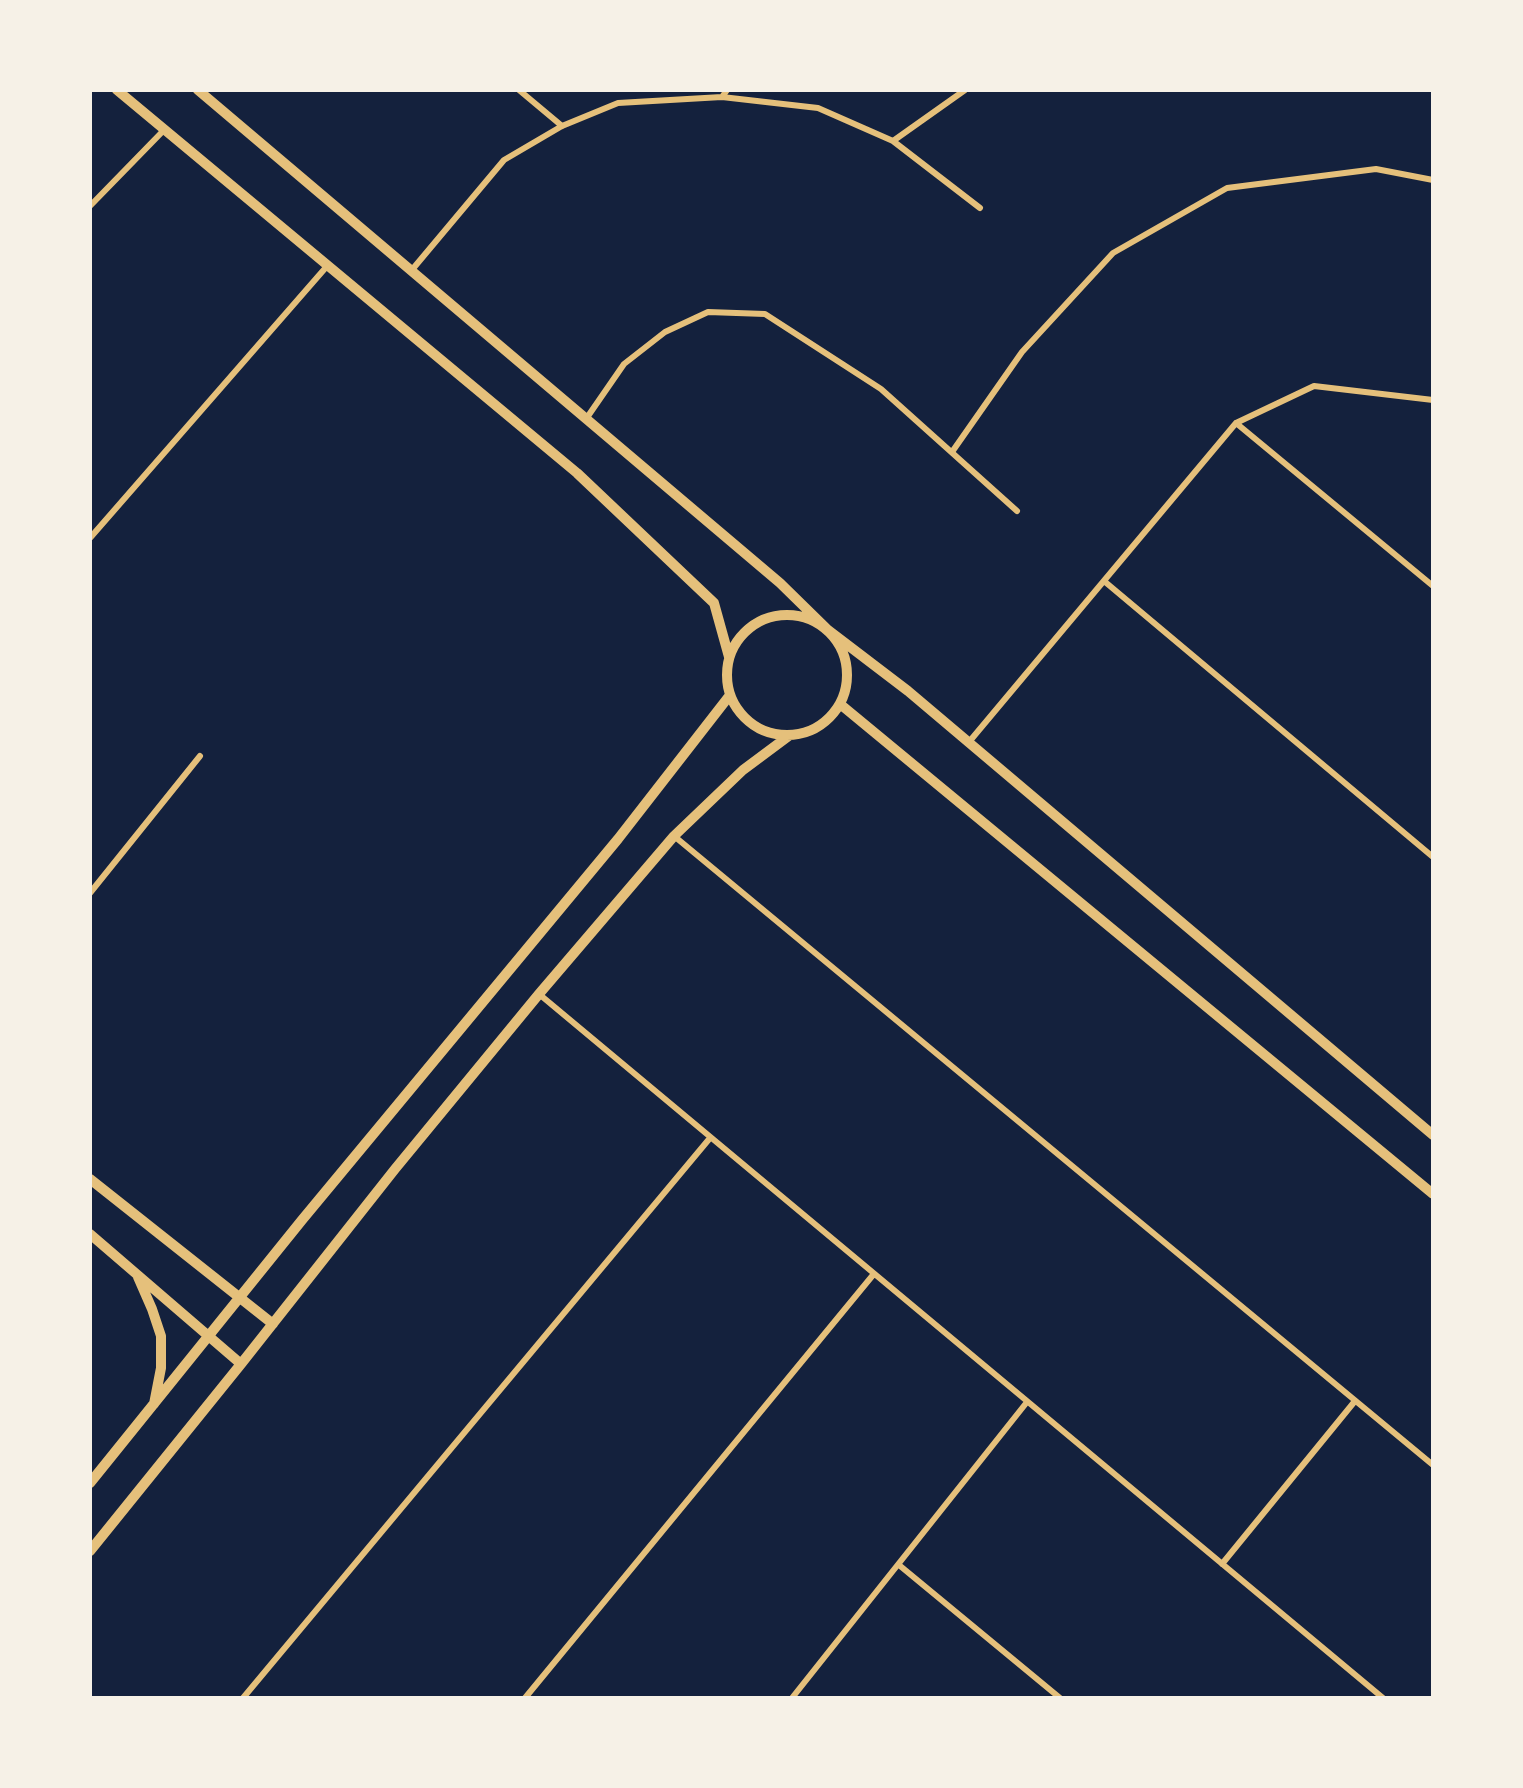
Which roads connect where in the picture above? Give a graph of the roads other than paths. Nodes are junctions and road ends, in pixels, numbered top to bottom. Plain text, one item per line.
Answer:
1 (117, 90) edge
2 (198, 90) edge
3 (519, 90) edge
4 (728, 90) edge
5 (965, 90) edge
6 (722, 97) junction
7 (562, 126) junction
8 (165, 129) junction
9 (893, 141) junction
10 (1433, 180) edge
11 (90, 206) edge
12 (980, 208) dead end
13 (328, 265) junction
14 (411, 271) junction
15 (1433, 400) edge
16 (586, 419) junction
17 (1236, 423) junction
18 (952, 452) junction
19 (1017, 511) dead end
20 (90, 538) edge
21 (1104, 581) junction
22 (1433, 586) edge
23 (828, 630) junction
24 (729, 657) junction
25 (730, 695) junction
26 (840, 704) junction
27 (790, 735) junction
28 (969, 742) junction
29 (200, 756) dead end
30 (674, 836) junction
31 (1433, 857) edge
32 (90, 893) edge
33 (539, 994) junction
34 (1433, 1135) edge
35 (710, 1138) junction
36 (90, 1179) edge
37 (1433, 1194) edge
38 (90, 1234) edge
39 (136, 1273) junction
40 (873, 1275) junction
41 (240, 1299) junction
42 (273, 1324) junction
43 (208, 1338) junction
44 (241, 1364) junction
45 (1355, 1401) junction
46 (1027, 1402) junction
47 (154, 1404) junction
48 (1433, 1465) edge
49 (90, 1483) edge
50 (90, 1551) edge
51 (1222, 1564) junction
52 (898, 1565) junction
53 (243, 1698) edge
54 (525, 1698) edge
55 (792, 1698) edge
56 (1060, 1698) edge
57 (1383, 1698) edge

1 - 8 street
2 - 14 street
3 - 7 street
4 - 6 street
5 - 9 street
6 - 7 street
6 - 9 street
7 - 14 street
8 - 11 street
8 - 13 street
9 - 12 street
10 - 18 street
13 - 20 street
13 - 24 street
14 - 16 street
15 - 17 street
16 - 18 street
16 - 23 street
17 - 21 street
17 - 22 street
18 - 19 street
21 - 28 street
21 - 31 street
23 - 24 street
23 - 26 street
23 - 28 street
24 - 25 street
25 - 27 street
25 - 41 street
26 - 27 street
26 - 37 street
27 - 30 street
28 - 34 street
29 - 32 street
30 - 33 street
30 - 45 street
33 - 35 street
33 - 42 street
35 - 40 street
35 - 53 street
36 - 41 street
38 - 39 street
39 - 43 street
39 - 47 street
40 - 46 street
40 - 54 street
41 - 42 street
41 - 43 street
42 - 44 street
43 - 44 street
43 - 47 street
44 - 50 street
45 - 48 street
45 - 51 street
46 - 51 street
46 - 52 street
47 - 49 street
51 - 57 street
52 - 55 street
52 - 56 street

